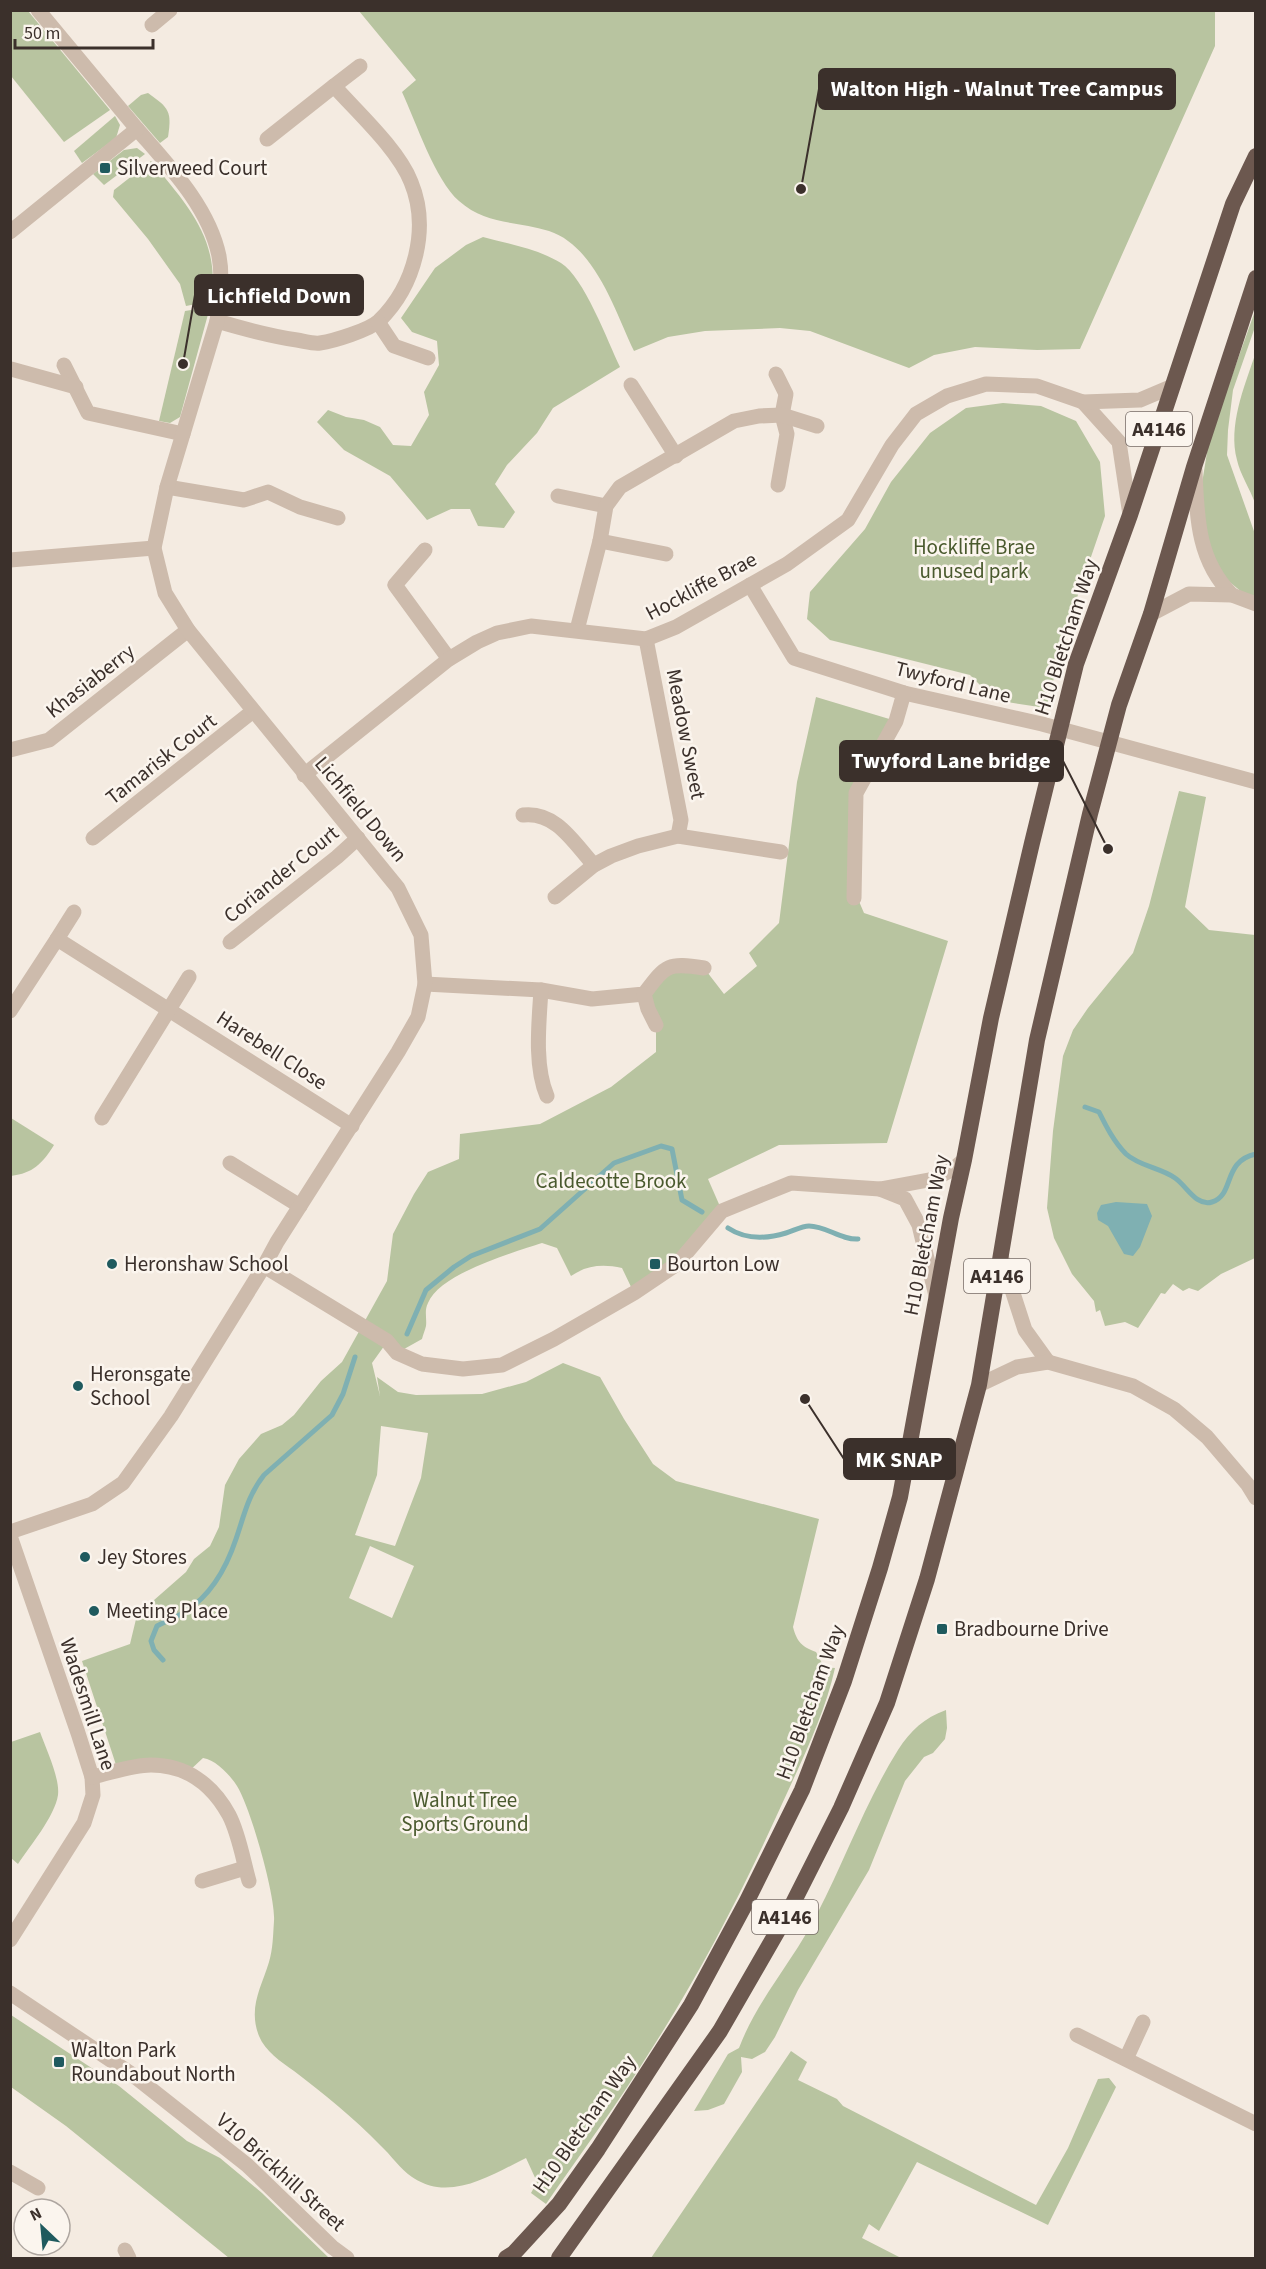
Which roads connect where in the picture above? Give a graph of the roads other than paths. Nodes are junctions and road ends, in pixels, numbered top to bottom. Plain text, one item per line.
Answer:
1 (38, 10) edge
2 (170, 10) edge
3 (152, 26) dead end
4 (360, 66) dead end
5 (334, 86) junction
6 (137, 129) junction
7 (267, 139) dead end
8 (1256, 156) edge
9 (10, 232) edge
10 (1256, 278) edge
11 (218, 321) junction
12 (378, 322) junction
13 (428, 358) dead end
14 (64, 365) dead end
15 (11, 369) edge
16 (776, 374) dead end
17 (631, 385) dead end
18 (1173, 386) junction
19 (76, 387) junction
20 (1083, 402) junction
21 (782, 415) junction
22 (817, 426) dead end
23 (183, 434) junction
24 (676, 456) junction
25 (1194, 467) junction
26 (778, 485) dead end
27 (167, 487) junction
28 (558, 496) dead end
29 (606, 506) junction
30 (1130, 515) junction
31 (338, 518) dead end
32 (600, 541) junction
33 (154, 549) junction
34 (425, 550) dead end
35 (666, 554) dead end
36 (10, 560) edge
37 (750, 585) junction
38 (1232, 596) junction
39 (1256, 604) edge
40 (1151, 614) junction
41 (188, 630) junction
42 (577, 630) junction
43 (646, 639) junction
44 (449, 659) junction
45 (904, 693) junction
46 (253, 711) junction
47 (10, 750) edge
48 (304, 775) junction
49 (1256, 782) edge
50 (523, 815) dead end
51 (678, 836) junction
52 (93, 838) dead end
53 (358, 838) junction
54 (781, 852) dead end
55 (594, 865) junction
56 (555, 897) dead end
57 (854, 898) dead end
58 (74, 912) dead end
59 (57, 939) junction
60 (230, 942) dead end
61 (704, 968) dead end
62 (189, 977) dead end
63 (425, 984) junction
64 (541, 990) junction
65 (644, 994) junction
66 (169, 1009) junction
67 (10, 1011) edge
68 (656, 1025) dead end
69 (547, 1096) dead end
70 (102, 1118) dead end
71 (352, 1126) junction
72 (964, 1160) junction
73 (230, 1163) dead end
74 (880, 1189) junction
75 (300, 1206) junction
76 (1001, 1256) junction
77 (264, 1266) junction
78 (937, 1298) junction
79 (1048, 1362) junction
80 (979, 1385) junction
81 (1256, 1498) edge
82 (10, 1534) edge
83 (92, 1777) junction
84 (202, 1881) dead end
85 (10, 1940) edge
86 (15, 1996) edge
87 (1143, 2022) dead end
88 (1077, 2035) dead end
89 (1126, 2059) junction
90 (1256, 2124) edge
91 (13, 2178) edge
92 (38, 2188) dead end
93 (510, 2256) edge
94 (347, 2259) edge
95 (559, 2259) edge

1 - 6 street, Lichfield Down
2 - 3 street
4 - 5 street
5 - 7 street
5 - 12 street
6 - 9 street
6 - 11 street, Lichfield Down
8 - 18 highway, H10 Bletcham Way / A4146
10 - 25 highway, A4146
11 - 12 street
11 - 23 street, Lichfield Down
12 - 13 street
14 - 19 street
15 - 19 street
16 - 21 street
17 - 24 street
18 - 20 street, Hockliffe Brae
18 - 30 highway, H10 Bletcham Way / A4146
19 - 23 street
20 - 30 street, Hockliffe Brae
20 - 37 street, Hockliffe Brae
21 - 22 street
21 - 24 street
21 - 26 street
23 - 27 street, Lichfield Down
24 - 29 street
25 - 38 street
25 - 40 highway, A4146
27 - 31 street
27 - 33 street, Lichfield Down
28 - 29 street
29 - 32 street
30 - 72 highway, H10 Bletcham Way / A4146
32 - 35 street
32 - 42 street
33 - 36 street
33 - 41 street, Lichfield Down
34 - 44 street
37 - 43 street, Hockliffe Brae
37 - 45 street, Twyford Lane
38 - 39 street
38 - 40 street
40 - 76 highway, A4146
41 - 46 street, Lichfield Down
41 - 47 street, Khasiaberry
42 - 43 street, Hockliffe Brae
42 - 44 street, Hockliffe Brae
43 - 51 street, Meadow Sweet
44 - 48 street, Hockliffe Brae
45 - 49 street, Twyford Lane
45 - 57 street
46 - 48 street, Lichfield Down
46 - 52 street, Tamarisk Court
48 - 53 street, Lichfield Down
50 - 55 street
51 - 54 street
51 - 55 street
53 - 60 street, Coriander Court
53 - 63 street, Lichfield Down
55 - 56 street
58 - 59 street
59 - 66 street, Harebell Close
59 - 67 street
61 - 65 street
62 - 66 street
63 - 64 street
63 - 71 street, Lichfield Down
64 - 65 street
64 - 69 street
65 - 68 street
66 - 70 street
66 - 71 street, Harebell Close
71 - 75 street, Lichfield Down
72 - 74 street
72 - 78 highway, H10 Bletcham Way / A4146
73 - 75 street
74 - 77 street
74 - 78 street
75 - 77 street, Lichfield Down
76 - 79 street
76 - 80 highway, A4146
77 - 82 street, Lichfield Down
78 - 93 highway, H10 Bletcham Way / A4146
79 - 80 street
79 - 81 street
80 - 95 highway, A4146
82 - 83 street, Wadesmill Lane
83 - 84 street
83 - 85 street, Wadesmill Lane
86 - 94 street, V10 Brickhill Street
87 - 89 street
88 - 89 street
89 - 90 street
91 - 92 street

